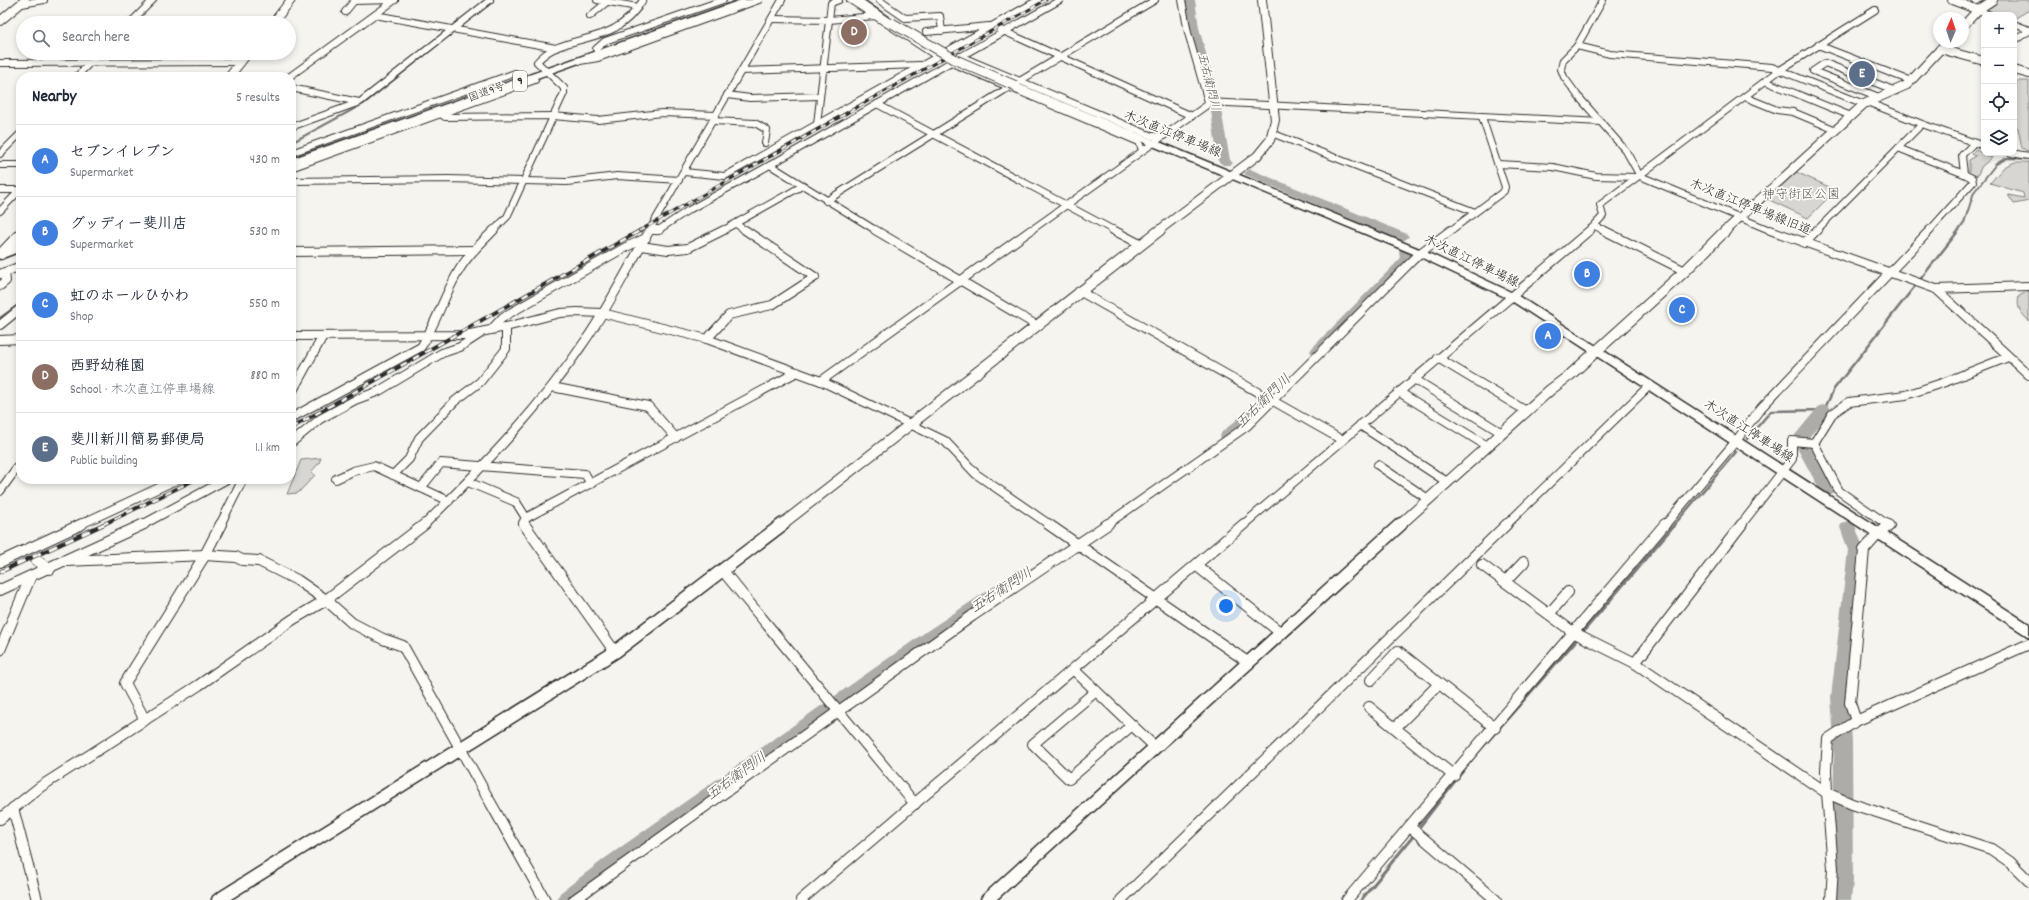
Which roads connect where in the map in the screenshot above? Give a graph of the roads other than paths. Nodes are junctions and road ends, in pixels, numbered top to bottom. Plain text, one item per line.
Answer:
1 (44, 0) edge
2 (153, 0) edge
3 (291, 0) edge
4 (395, 0) edge
5 (490, 0) edge
6 (597, 0) edge
7 (643, 0) edge
8 (696, 0) edge
9 (723, 0) edge
10 (735, 0) edge
11 (750, 0) edge
12 (759, 0) edge
13 (782, 0) edge
14 (839, 0) edge
15 (850, 0) edge
16 (858, 0) edge
17 (879, 0) edge
18 (1038, 0) edge
19 (1060, 0) edge
20 (1155, 0) edge
21 (1182, 0) edge
22 (1262, 0) edge
23 (1603, 0) edge
24 (1952, 0) edge
25 (1994, 0) edge
26 (24, 2) edge
27 (607, 2) junction
28 (638, 7) junction
29 (696, 10) junction
30 (1875, 10) dead end
31 (1978, 10) junction
32 (345, 12) dead end
33 (1983, 12) edge
34 (375, 15) junction
35 (137, 16) edge
36 (278, 16) edge
37 (590, 16) dead end
38 (875, 16) junction
39 (772, 20) junction
40 (829, 20) junction
41 (1969, 20) edge
42 (0, 21) edge
43 (668, 24) junction
44 (2017, 25) edge
45 (993, 26) junction
46 (454, 29) junction
47 (2029, 30) edge
48 (1005, 31) junction
49 (926, 32) dead end
50 (942, 32) junction
51 (659, 36) junction
52 (2017, 39) edge
53 (1818, 45) junction
54 (1577, 46) junction
55 (556, 48) junction
56 (1940, 49) joint
57 (936, 56) junction
58 (960, 56) junction
59 (1062, 57) junction
60 (1981, 60) edge
61 (577, 61) junction
62 (91, 62) junction
63 (240, 62) joint
64 (949, 62) junction
65 (0, 63) edge
66 (921, 65) junction
67 (822, 69) junction
68 (544, 70) junction
69 (1780, 70) junction
70 (741, 71) junction
71 (2017, 71) edge
72 (81, 72) edge
73 (233, 72) edge
74 (296, 72) edge
75 (515, 73) dead end
76 (2029, 74) edge
77 (535, 80) dead end
78 (1911, 81) junction
79 (1765, 82) junction
80 (487, 84) junction
81 (505, 84) junction
82 (1014, 85) junction
83 (296, 89) edge
84 (1896, 91) junction
85 (497, 94) junction
86 (727, 95) junction
87 (820, 96) junction
88 (1745, 97) junction
89 (1879, 97) junction
90 (360, 102) junction
91 (1208, 102) junction
92 (1865, 103) junction
93 (877, 104) junction
94 (1273, 105) junction
95 (416, 109) junction
96 (441, 114) junction
97 (716, 115) junction
98 (424, 116) junction
99 (553, 116) junction
100 (1192, 116) junction
101 (1851, 116) junction
102 (1482, 117) junction
103 (407, 121) junction
104 (712, 121) junction
105 (1601, 122) junction
106 (296, 124) edge
107 (817, 124) junction
108 (1922, 124) junction
109 (1836, 130) junction
110 (1274, 134) junction
111 (934, 135) junction
112 (1163, 136) junction
113 (16, 138) edge
114 (322, 142) junction
115 (1971, 142) junction
116 (765, 143) dead end
117 (1153, 143) junction
118 (1981, 145) edge
119 (339, 146) junction
120 (1898, 148) junction
121 (1142, 150) junction
122 (296, 151) edge
123 (308, 152) junction
124 (0, 154) edge
125 (2017, 154) edge
126 (328, 155) junction
127 (296, 156) edge
128 (2029, 156) edge
129 (296, 161) edge
130 (1498, 164) junction
131 (0, 165) edge
132 (16, 165) edge
133 (770, 165) junction
134 (296, 166) edge
135 (684, 172) junction
136 (1230, 174) junction
137 (1964, 174) junction
138 (1639, 176) junction
139 (525, 179) junction
140 (679, 180) junction
141 (296, 181) edge
142 (802, 186) junction
143 (0, 190) edge
144 (16, 190) edge
145 (16, 194) edge
146 (826, 200) junction
147 (1067, 205) junction
148 (0, 211) edge
149 (1475, 212) junction
150 (1738, 218) junction
151 (736, 224) junction
152 (1595, 226) junction
153 (651, 229) junction
154 (16, 238) edge
155 (646, 238) junction
156 (1804, 243) junction
157 (1140, 244) junction
158 (641, 246) junction
159 (16, 249) edge
160 (474, 250) junction
161 (296, 252) edge
162 (16, 253) edge
163 (1420, 253) junction
164 (0, 255) edge
165 (16, 268) edge
166 (1684, 271) junction
167 (2, 273) edge
168 (1889, 273) junction
169 (961, 281) junction
170 (0, 286) edge
171 (2029, 286) edge
172 (1936, 289) junction
173 (1079, 291) junction
174 (1511, 296) junction
175 (16, 312) edge
176 (602, 313) junction
177 (0, 325) edge
178 (1036, 326) junction
179 (506, 327) junction
180 (488, 331) junction
181 (429, 334) junction
182 (296, 336) edge
183 (323, 336) junction
184 (707, 339) junction
185 (0, 340) edge
186 (16, 340) edge
187 (1596, 350) junction
188 (2008, 357) junction
189 (1438, 358) junction
190 (798, 372) junction
191 (2029, 375) edge
192 (1414, 379) junction
193 (821, 381) junction
194 (296, 385) edge
195 (1650, 385) junction
196 (552, 387) junction
197 (1399, 392) junction
198 (1272, 401) junction
199 (1526, 411) junction
200 (296, 415) edge
201 (911, 424) junction
202 (1360, 425) junction
203 (1502, 433) junction
204 (676, 438) junction
205 (296, 440) edge
206 (1342, 440) junction
207 (1736, 441) junction
208 (1814, 443) junction
209 (1487, 446) junction
210 (1378, 465) dead end
211 (484, 466) junction
212 (16, 469) edge
213 (1782, 471) junction
214 (393, 475) junction
215 (336, 480) dead end
216 (468, 482) junction
217 (1447, 482) junction
218 (168, 484) edge
219 (218, 484) edge
220 (240, 484) edge
221 (592, 484) junction
222 (421, 488) junction
223 (0, 491) edge
224 (1428, 499) junction
225 (448, 501) junction
226 (526, 518) junction
227 (1879, 533) junction
228 (1078, 546) junction
229 (205, 555) junction
230 (31, 556) junction
231 (66, 561) junction
232 (0, 562) edge
233 (1524, 562) dead end
234 (1482, 565) dead end
235 (1197, 566) junction
236 (50, 569) junction
237 (723, 571) junction
238 (30, 578) junction
239 (1505, 582) junction
240 (0, 590) edge
241 (1568, 592) dead end
242 (326, 600) junction
243 (1156, 600) junction
244 (1549, 614) junction
245 (2029, 631) edge
246 (1573, 632) junction
247 (1281, 633) junction
248 (2029, 644) edge
249 (0, 650) edge
250 (614, 652) junction
251 (1249, 662) junction
252 (1635, 663) junction
253 (1074, 670) junction
254 (1371, 680) dead end
255 (1439, 684) junction
256 (1096, 691) junction
257 (1369, 707) dead end
258 (837, 711) junction
259 (145, 720) junction
260 (1856, 721) junction
261 (1132, 725) junction
262 (1396, 727) junction
263 (1495, 728) junction
264 (1155, 746) junction
265 (461, 750) junction
266 (1454, 776) junction
267 (1827, 793) junction
268 (915, 804) junction
269 (13, 808) junction
270 (0, 819) edge
271 (1410, 827) junction
272 (2029, 881) edge
273 (37, 900) edge
274 (218, 900) edge
275 (545, 900) edge
276 (574, 900) edge
277 (801, 900) edge
278 (987, 900) edge
279 (1120, 900) edge
280 (1347, 900) edge
281 (1496, 900) edge
282 (1831, 900) edge

1 - 26 street
2 - 35 street
3 - 36 street
4 - 32 street
4 - 34 street
5 - 46 street
6 - 27 street
7 - 28 street
8 - 29 street
9 - 29 street
10 - 43 highway, 国道9号 / 9
11 - 43 highway, 国道9号 / 9
12 - 51 street
13 - 39 street
14 - 40 street
15 - 38 street
16 - 82 main road, 木次直江停車場線, bridge
17 - 50 street
18 - 45 street
19 - 48 street
20 - 59 street
21 - 91 street
22 - 94 street
23 - 54 street
24 - 31 street
25 - 31 street
26 - 42 street
27 - 28 street
27 - 37 street
28 - 55 street
29 - 43 street
30 - 53 street
31 - 33 street
31 - 41 street
34 - 46 street
34 - 74 street
38 - 40 street
38 - 57 street
39 - 40 street
39 - 70 street
40 - 67 street
43 - 51 street
43 - 61 highway, 国道9号 / 9
43 - 68 highway, 国道9号 / 9
44 - 47 street
45 - 48 street
45 - 50 street
45 - 57 street
46 - 55 street
46 - 90 street
47 - 52 street
48 - 58 street
48 - 59 street
49 - 50 street
51 - 61 street
53 - 69 street
53 - 78 street
54 - 69 street
54 - 105 street
55 - 68 street
56 - 60 street
56 - 78 street
57 - 66 street
58 - 64 street
58 - 82 street
59 - 82 street
59 - 100 street
61 - 68 highway, 国道9号 / 9
62 - 63 street
62 - 65 street
62 - 72 street
63 - 73 street
64 - 82 street
64 - 93 street
66 - 67 street
66 - 107 street
67 - 70 street
67 - 87 street
68 - 81 highway, 国道9号 / 9
68 - 99 street
69 - 79 street
69 - 92 street
70 - 86 street
71 - 76 street
75 - 80 street
77 - 85 street
78 - 84 street
79 - 88 street
79 - 101 street
80 - 81 street
80 - 95 street
81 - 85 street
81 - 98 highway, 国道9号 / 9
81 - 103 highway, 国道9号 / 9
82 - 111 street
82 - 112 street
82 - 117 main road, 木次直江停車場線
82 - 121 street
83 - 90 street
84 - 89 street
84 - 89 street
85 - 96 street
86 - 87 street
86 - 97 street
87 - 107 street
88 - 109 street
88 - 138 street
89 - 92 street
90 - 106 street
91 - 94 street
91 - 100 street
92 - 101 street
92 - 108 street
93 - 111 street
93 - 133 street
94 - 102 street
94 - 110 street
95 - 103 street
95 - 114 street
96 - 99 street
96 - 103 street
97 - 99 street
97 - 104 street
98 - 103 street
98 - 119 highway, 国道9号 / 9
99 - 139 street
100 - 112 street
101 - 109 street
102 - 105 street
102 - 130 street
103 - 123 highway, 国道9号 / 9
103 - 126 street
104 - 116 street
104 - 135 street
105 - 138 street
107 - 135 street
108 - 115 street
108 - 120 street
109 - 150 street
110 - 136 street
110 - 149 street
111 - 146 street
111 - 147 street
112 - 117 street
113 - 124 street
114 - 122 street
114 - 123 street
115 - 118 street
115 - 137 street
117 - 121 street
117 - 136 main road, 木次直江停車場線
119 - 126 street
119 - 129 highway, 国道9号 / 9
120 - 137 street
120 - 156 street
121 - 147 street
123 - 127 highway, 国道9号 / 9
125 - 128 street
126 - 134 street
130 - 138 street
130 - 149 street
131 - 132 street
133 - 142 street
133 - 153 street
135 - 140 street
136 - 157 street
136 - 163 main road, 木次直江停車場線
137 - 168 street
138 - 150 street, 木次直江停車場線旧道
138 - 152 street
139 - 140 street
139 - 141 street
139 - 160 street
140 - 153 street
142 - 146 street
142 - 151 street
143 - 144 street
145 - 148 street
146 - 169 street
147 - 157 street
147 - 169 street
149 - 163 street
150 - 156 street, 木次直江停車場線旧道
150 - 166 street
151 - 158 street
151 - 184 street
152 - 166 street
152 - 174 street
153 - 155 street
154 - 164 street
155 - 158 street
155 - 180 street
156 - 168 street, 木次直江停車場線旧道
157 - 173 street
158 - 176 street
159 - 164 highway
160 - 161 street
160 - 181 street
162 - 164 highway
163 - 174 main road, 木次直江停車場線
163 - 198 street
165 - 167 street
166 - 187 street
167 - 170 street
168 - 172 street, 木次直江停車場線旧道
168 - 207 street
169 - 178 street
169 - 193 street
171 - 172 street
172 - 188 street, 木次直江停車場線旧道
173 - 178 street
173 - 198 street
174 - 187 main road, 木次直江停車場線
174 - 189 street
175 - 177 street
176 - 179 street
176 - 184 street
176 - 196 street
178 - 201 street
179 - 180 street
179 - 214 street
180 - 181 street
180 - 205 street
181 - 183 street
181 - 200 street
182 - 183 street
183 - 194 street
184 - 190 street
185 - 186 street
187 - 195 main road, 木次直江停車場線
187 - 199 street
188 - 191 street, 木次直江停車場線旧道
188 - 208 street
189 - 192 street
189 - 199 street
190 - 193 street
190 - 204 street
192 - 197 street
192 - 203 street
193 - 201 street
195 - 207 main road, 木次直江停車場線
195 - 279 street
196 - 204 street
196 - 211 street
197 - 202 street
197 - 209 street
198 - 206 street
198 - 228 street
199 - 203 street
201 - 228 street
201 - 237 street
202 - 206 street
202 - 217 street
203 - 209 street
204 - 221 street
206 - 235 street
207 - 213 main road, 木次直江停車場線
207 - 246 street
208 - 213 street
208 - 227 street
209 - 217 street
210 - 224 street
211 - 216 street
211 - 221 street
211 - 222 street
212 - 223 street
213 - 227 main road, 木次直江停車場線
213 - 252 street
214 - 215 street
214 - 222 street
216 - 225 street
216 - 226 street
217 - 224 street
218 - 230 street
219 - 231 street
220 - 229 street
221 - 226 street
222 - 225 street
224 - 247 street
225 - 242 street
226 - 250 street
227 - 245 main road, 木次直江停車場線
227 - 260 street
228 - 243 street
228 - 258 street
229 - 231 street
229 - 242 street
229 - 259 street
230 - 232 street
230 - 236 street
231 - 236 street
233 - 239 street
234 - 239 street
235 - 243 street
235 - 247 street
236 - 238 street
237 - 250 street
237 - 258 street
238 - 240 street
238 - 249 street
239 - 244 street
241 - 244 street
242 - 259 street
242 - 265 street
243 - 251 street
243 - 253 street
244 - 246 street
246 - 252 street
246 - 263 street
247 - 251 street
248 - 260 street
250 - 265 street
251 - 264 street
252 - 267 street
253 - 256 street
253 - 268 street
254 - 255 street
255 - 262 street
255 - 263 street
256 - 261 street
256 - 261 street
257 - 262 street
258 - 268 street
258 - 276 street
259 - 269 street
260 - 267 street
261 - 264 street
262 - 266 street
263 - 266 street
264 - 278 street
265 - 274 street
265 - 275 street
266 - 271 street
267 - 272 street
267 - 282 street
268 - 277 street
269 - 270 street
269 - 273 street
271 - 280 street
271 - 281 street

